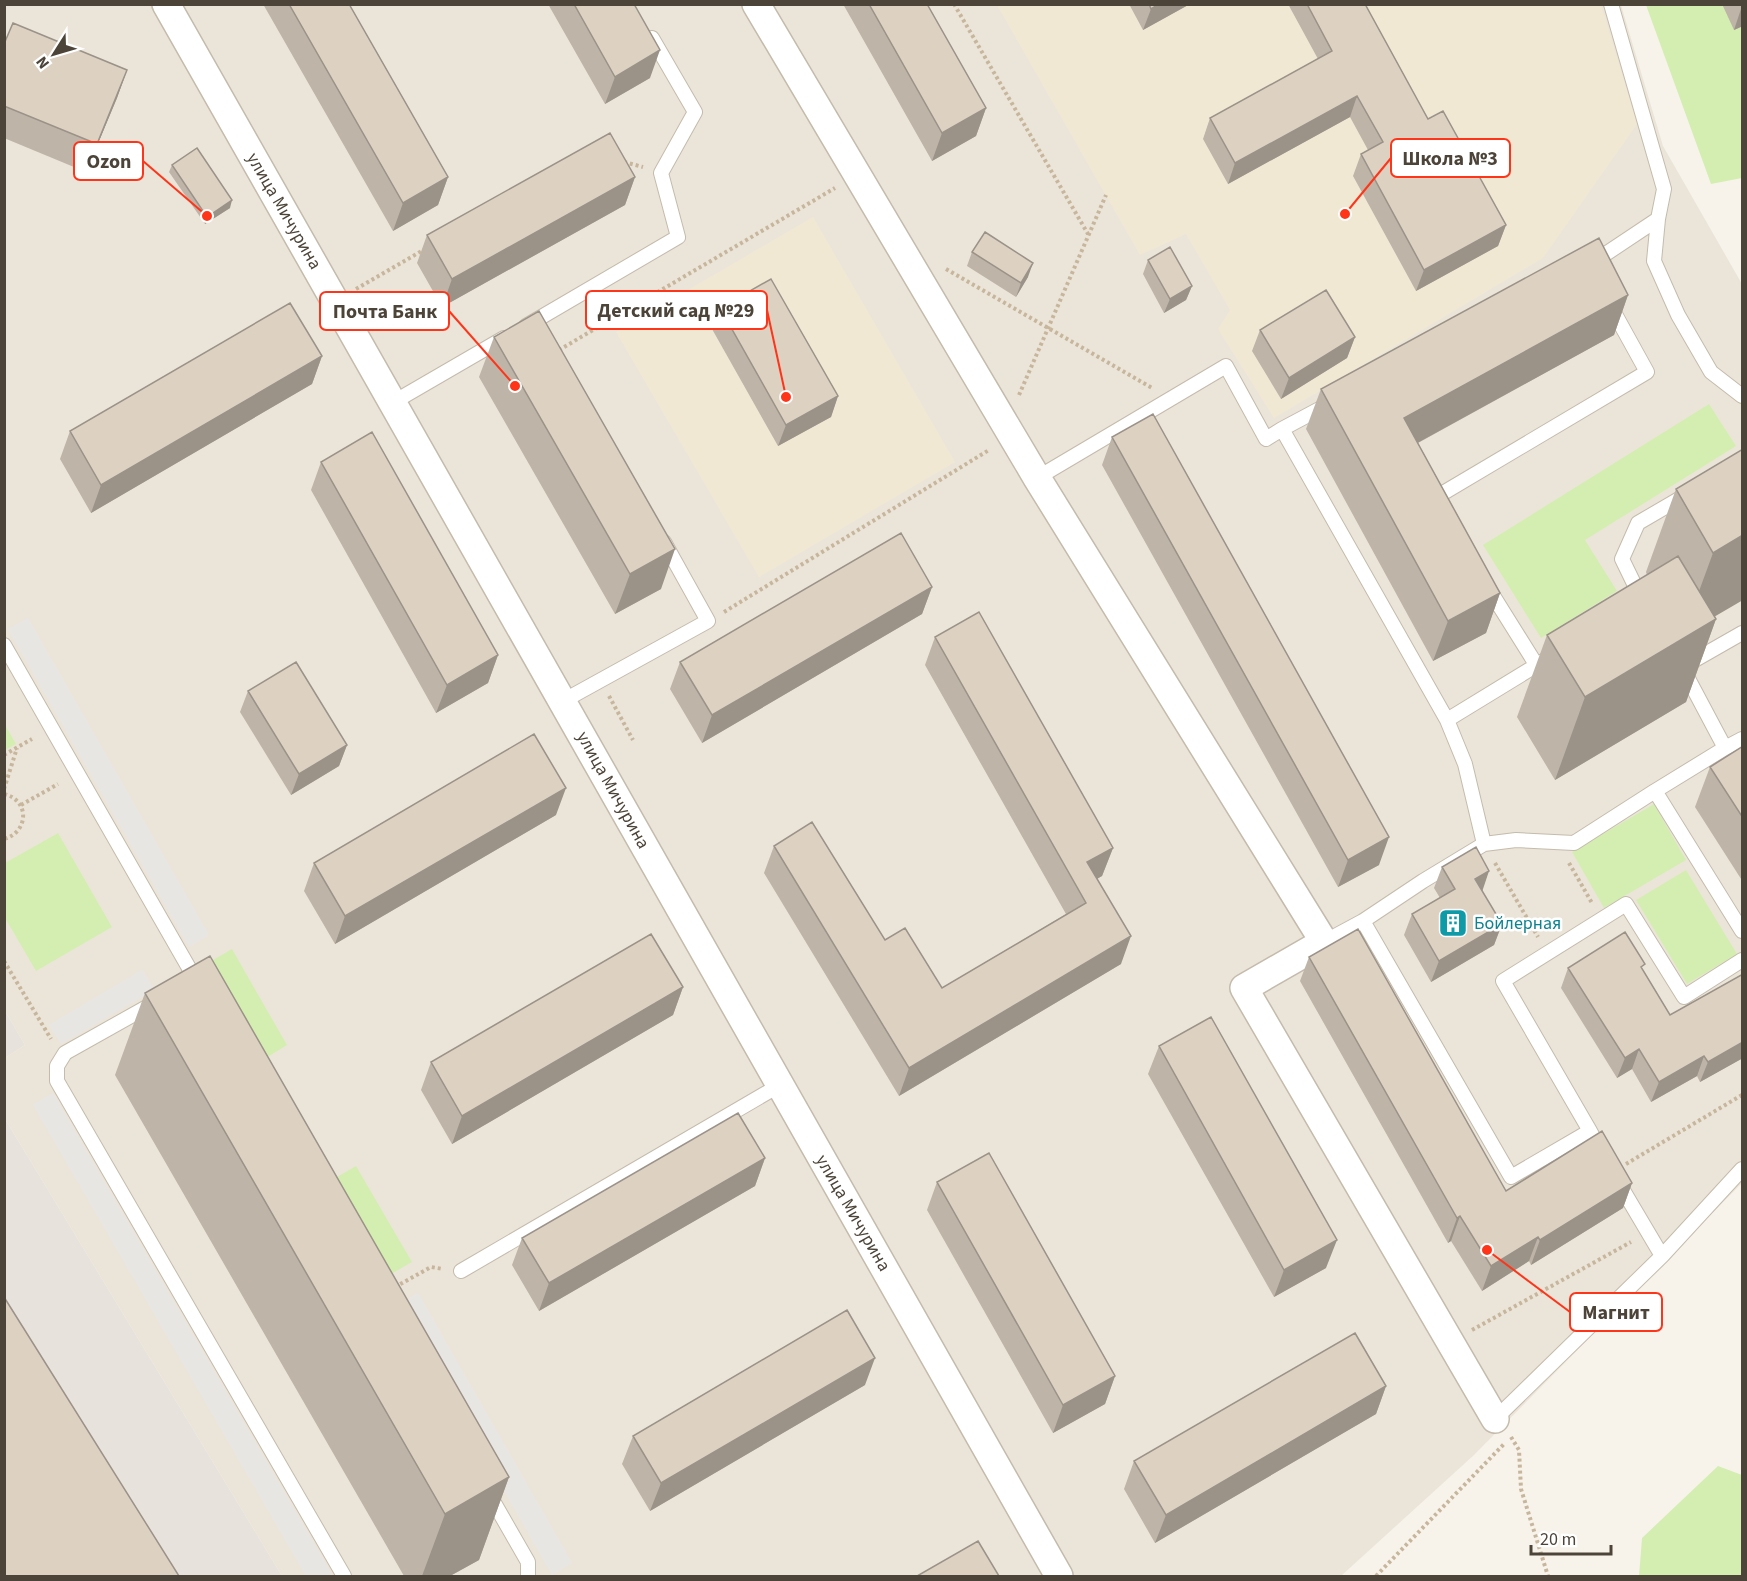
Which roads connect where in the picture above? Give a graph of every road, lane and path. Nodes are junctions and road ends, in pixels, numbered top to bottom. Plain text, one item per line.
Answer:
1 (756, 4) edge
2 (954, 4) edge
3 (1611, 4) edge
4 (172, 7) edge
5 (644, 24) edge
6 (616, 159) edge
7 (661, 172) junction
8 (857, 175) junction
9 (1106, 195) dead end
10 (1658, 219) junction
11 (1088, 234) junction
12 (428, 248) edge
13 (941, 267) dead end
14 (1587, 271) edge
15 (1604, 295) edge
16 (335, 301) junction
17 (540, 317) junction
18 (1047, 327) junction
19 (559, 350) joint
20 (1743, 396) edge
21 (1017, 398) dead end
22 (1171, 399) junction
23 (1334, 401) edge
24 (393, 403) junction
25 (1281, 429) junction
26 (990, 449) dead end
27 (1037, 478) junction
28 (1695, 490) edge
29 (1439, 508) edge
30 (656, 527) edge
31 (1482, 578) edge
32 (1639, 603) edge
33 (708, 621) junction
34 (1743, 633) edge
35 (4, 645) edge
36 (1565, 647) edge
37 (1537, 666) junction
38 (600, 680) junction
39 (563, 701) junction
40 (1447, 720) junction
41 (32, 739) dead end
42 (1743, 739) edge
43 (633, 740) dead end
44 (17, 748) junction
45 (1725, 748) junction
46 (4, 755) edge
47 (58, 784) dead end
48 (4, 789) edge
49 (1655, 791) junction
50 (4, 794) edge
51 (21, 805) junction
52 (4, 839) edge
53 (1557, 842) junction
54 (1484, 844) junction
55 (1601, 920) junction
56 (1363, 921) junction
57 (1743, 931) edge
58 (1324, 942) junction
59 (1547, 953) junction
60 (1743, 960) edge
61 (4, 961) edge
62 (194, 985) edge
63 (168, 995) edge
64 (62, 1058) junction
65 (780, 1085) junction
66 (1743, 1095) edge
67 (1590, 1131) junction
68 (1610, 1167) junction
69 (1743, 1169) edge
70 (1648, 1232) junction
71 (1662, 1256) junction
72 (431, 1267) dead end
73 (460, 1271) dead end
74 (386, 1292) edge
75 (1450, 1342) junction
76 (1503, 1428) junction
77 (481, 1481) edge
78 (344, 1576) edge
79 (528, 1576) edge
80 (1059, 1576) edge
81 (1376, 1576) edge
82 (1548, 1576) edge

1 - 8 street
2 - 11 path
3 - 10 lane
4 - 16 street, улица Мичурина
5 - 7 lane
6 - 7 path
7 - 17 lane
8 - 19 path
8 - 27 street
9 - 11 path
10 - 14 lane
10 - 20 lane
11 - 18 path
12 - 16 path
13 - 18 path
15 - 29 lane
16 - 24 street, улица Мичурина
17 - 19 lane
17 - 24 lane
18 - 21 path
18 - 22 path
22 - 25 lane
22 - 27 lane
23 - 25 lane
24 - 39 street, улица Мичурина
25 - 40 lane
26 - 33 path
27 - 58 street
28 - 32 lane
30 - 33 lane
31 - 37 lane
33 - 38 lane
34 - 45 lane
35 - 62 lane
36 - 37 lane
37 - 40 lane
38 - 39 lane
38 - 43 path
39 - 65 street, улица Мичурина
40 - 54 lane
41 - 44 path
42 - 45 lane
44 - 46 path
44 - 48 path
45 - 49 lane
47 - 51 path
49 - 53 lane
49 - 57 lane
50 - 51 path
51 - 52 path
53 - 54 lane
53 - 55 path
54 - 56 lane
54 - 59 path
55 - 59 lane
55 - 60 lane
56 - 58 lane
56 - 67 lane
58 - 75 street
59 - 67 lane
61 - 64 path
63 - 64 lane
64 - 78 lane
65 - 73 lane
65 - 80 street, улица Мичурина
66 - 68 path
67 - 68 lane
68 - 70 lane
69 - 71 lane
70 - 71 lane
70 - 75 path
71 - 76 lane
72 - 74 path
75 - 76 street
76 - 81 path
76 - 82 path
77 - 79 lane

